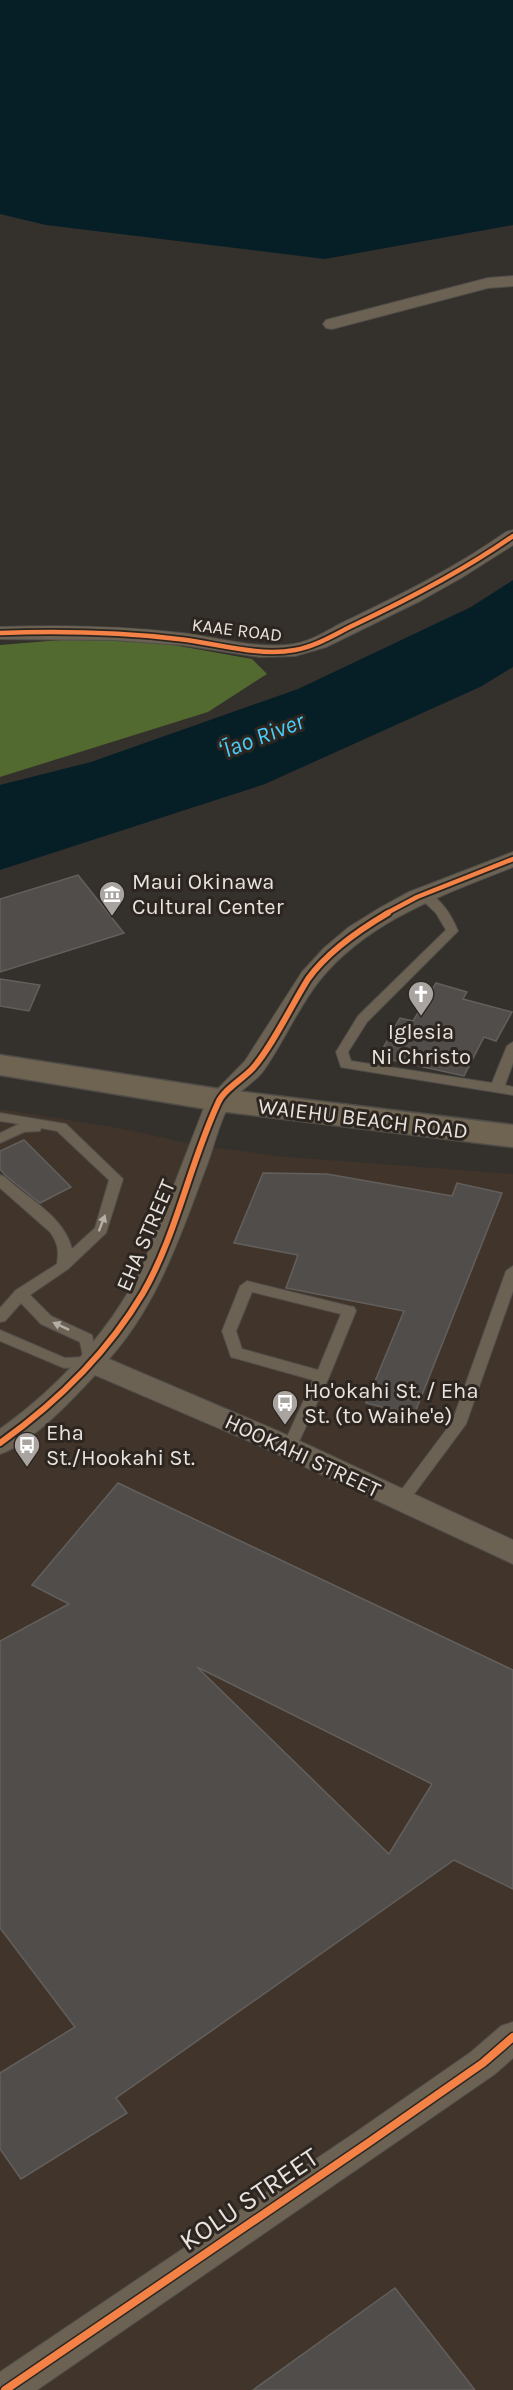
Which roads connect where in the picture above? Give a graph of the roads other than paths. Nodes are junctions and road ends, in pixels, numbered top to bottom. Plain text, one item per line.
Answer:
1 (513, 281) edge
2 (332, 324) dead end
3 (513, 537) edge
4 (0, 633) edge
5 (513, 859) edge
6 (423, 895) junction
7 (513, 1046) edge
8 (0, 1065) edge
9 (497, 1088) junction
10 (513, 1091) edge
11 (219, 1100) junction
12 (0, 1117) edge
13 (61, 1127) junction
14 (513, 1137) edge
15 (0, 1139) edge
16 (0, 1180) edge
17 (63, 1266) junction
18 (513, 1271) edge
19 (21, 1293) junction
20 (0, 1317) edge
21 (0, 1335) edge
22 (91, 1362) junction
23 (322, 1377) junction
24 (0, 1443) edge
25 (289, 1448) junction
26 (401, 1501) junction
27 (513, 1553) edge
28 (513, 2037) edge
29 (5, 2390) edge

1 - 2 street
3 - 4 street, KAAE ROAD
5 - 6 street
6 - 9 lane
6 - 11 street
7 - 9 lane
8 - 11 street, WAIEHU BEACH ROAD
9 - 10 lane
11 - 14 street, WAIEHU BEACH ROAD
11 - 22 street, EHA STREET
12 - 13 lane
13 - 15 lane
17 -> 13 lane
16 - 17 lane
17 - 19 lane
18 - 26 lane
19 - 20 lane
22 -> 19 lane
21 - 22 lane
22 - 24 street, EHA STREET
22 - 25 street, HOOKAHI STREET
23 - 23 lane
23 - 25 lane
25 - 26 street, HOOKAHI STREET
26 - 27 street, HOOKAHI STREET
28 - 29 street, KOLU STREET

